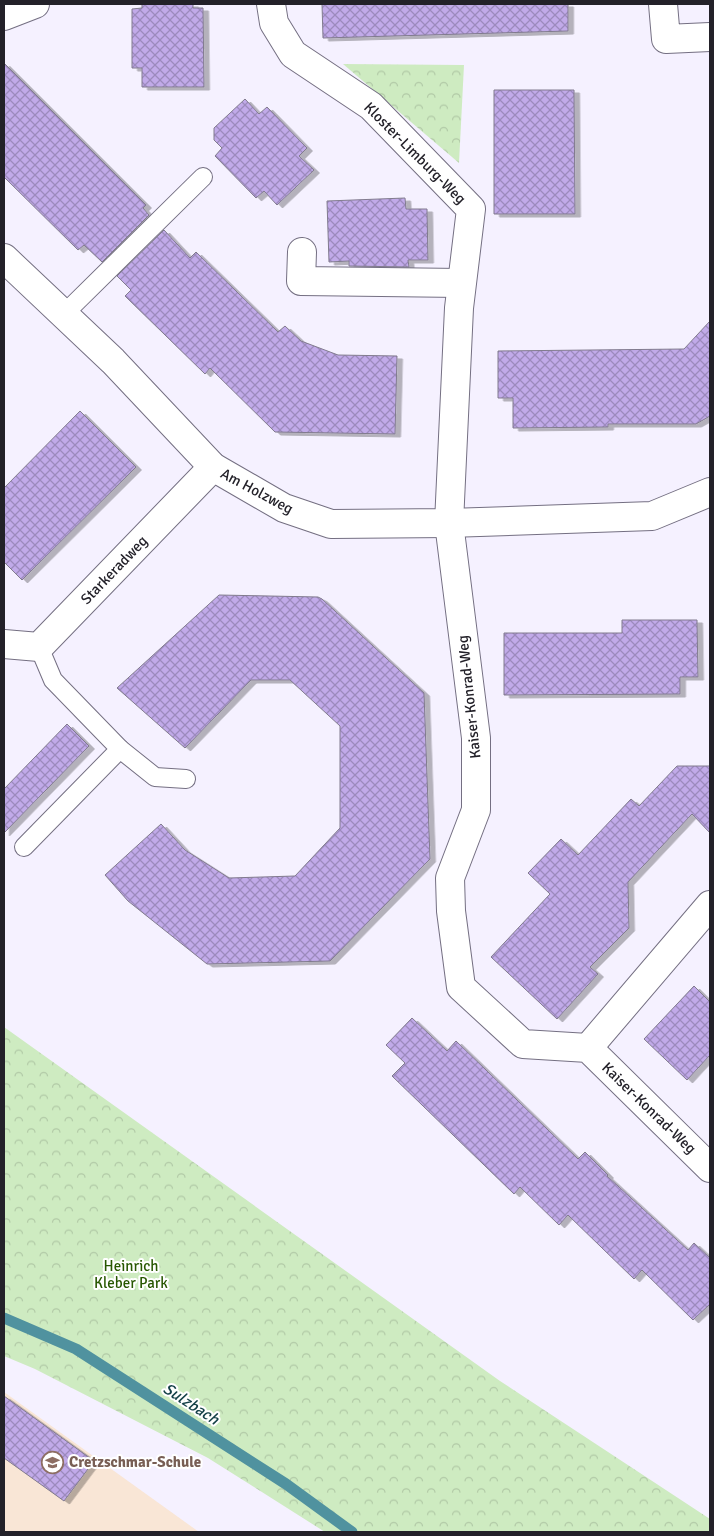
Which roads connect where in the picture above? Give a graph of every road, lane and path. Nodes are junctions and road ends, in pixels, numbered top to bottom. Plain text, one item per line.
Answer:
1 (35, 4) edge
2 (271, 4) edge
3 (663, 4) edge
4 (4, 16) edge
5 (710, 37) edge
6 (203, 177) dead end
7 (302, 252) dead end
8 (4, 258) edge
9 (461, 283) junction
10 (64, 314) junction
11 (213, 467) junction
12 (710, 492) edge
13 (449, 523) junction
14 (4, 644) edge
15 (40, 647) junction
16 (120, 750) junction
17 (186, 778) dead end
18 (24, 847) dead end
19 (710, 905) edge
20 (588, 1048) junction
21 (710, 1168) edge

1 - 4 street
2 - 9 street, Kloster-Limburg-Weg
3 - 5 street
6 - 10 lane
7 - 9 street
8 - 10 street, Am Holzweg
9 - 13 street, Kloster-Limburg-Weg
10 - 11 street, Am Holzweg
11 - 13 street, Am Holzweg
11 - 15 street, Starkeradweg
12 - 13 street, Am Holzweg
13 - 20 street, Kaiser-Konrad-Weg
14 - 15 street
15 - 16 lane
16 - 17 lane
16 - 18 lane
19 - 20 street
20 - 21 street, Kaiser-Konrad-Weg

